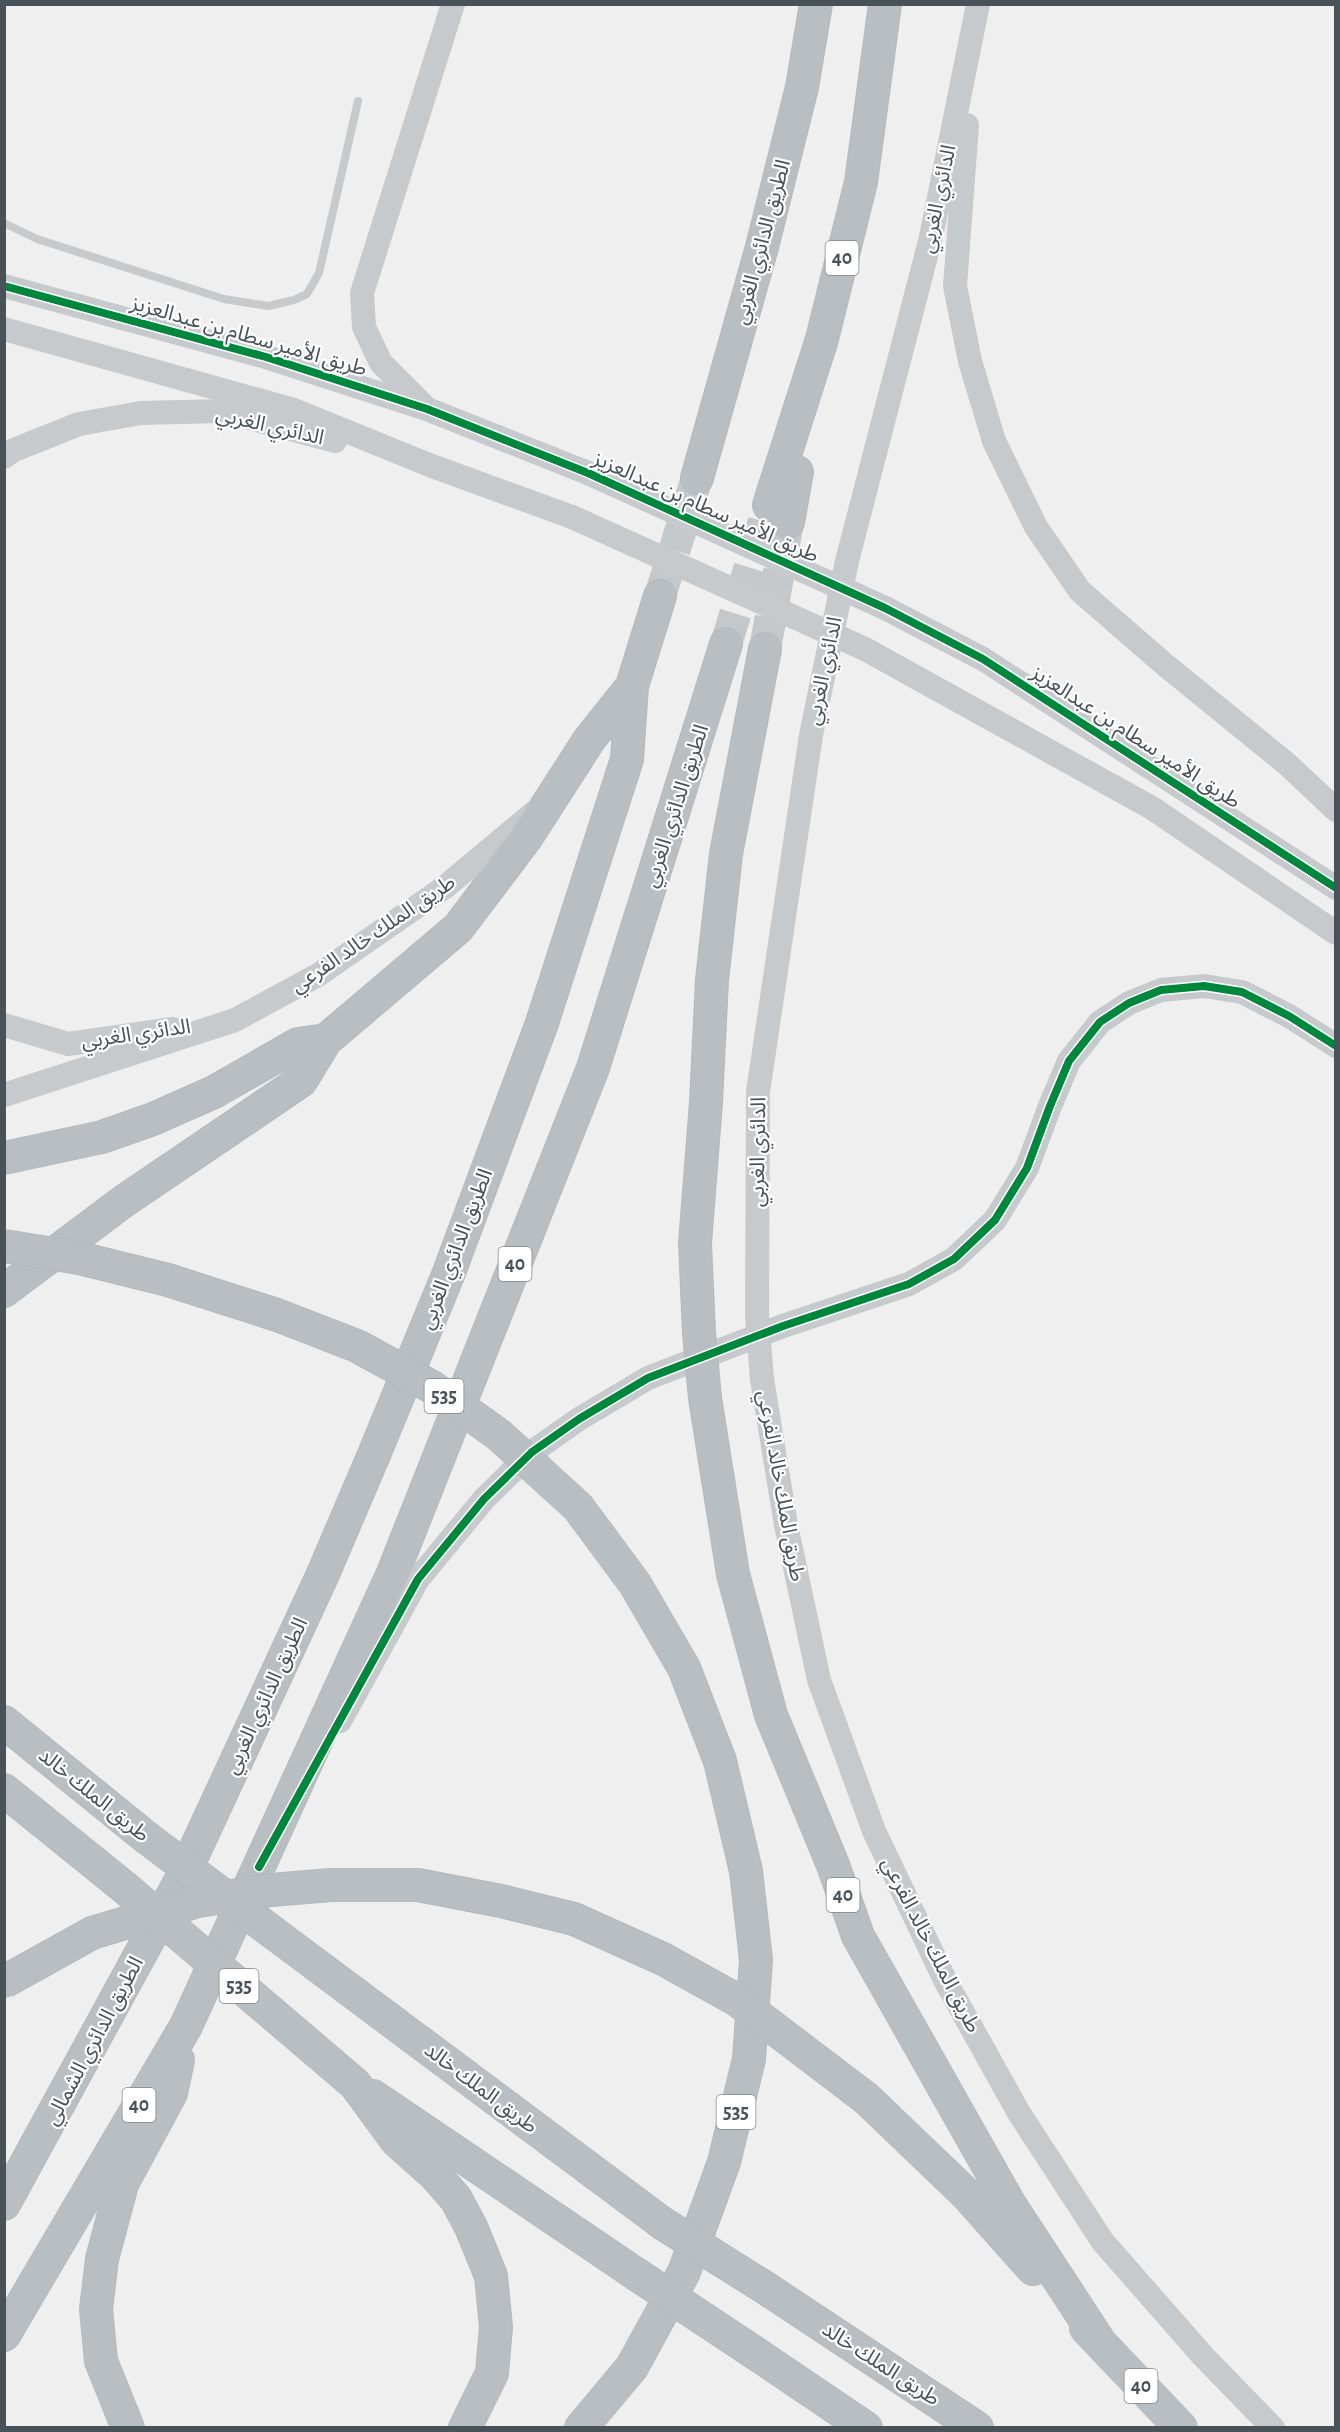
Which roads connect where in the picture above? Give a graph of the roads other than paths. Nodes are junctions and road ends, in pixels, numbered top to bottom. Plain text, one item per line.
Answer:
1 (453, 4) edge
2 (816, 4) edge
3 (885, 4) edge
4 (977, 11) edge
5 (358, 101) dead end
6 (4, 223) edge
7 (4, 286) edge
8 (4, 329) edge
9 (427, 409) junction
10 (4, 457) edge
11 (432, 466) junction
12 (697, 478) tunnel mouth
13 (779, 513) tunnel mouth
14 (660, 596) tunnel mouth
15 (726, 644) tunnel mouth
16 (765, 649) tunnel mouth
17 (632, 686) junction
18 (552, 798) junction
19 (1335, 810) edge
20 (1335, 888) edge
21 (1335, 933) edge
22 (235, 1020) junction
23 (4, 1025) edge
24 (326, 1040) junction
25 (1335, 1046) edge
26 (4, 1095) edge
27 (4, 1158) edge
28 (4, 1246) edge
29 (4, 1291) edge
30 (762, 1379) joint
31 (4, 1722) edge
32 (4, 1790) edge
33 (259, 1867) junction
34 (182, 1878) joint
35 (4, 1982) edge
36 (186, 2026) junction
37 (355, 2084) junction
38 (4, 2204) edge
39 (4, 2335) edge
40 (1101, 2344) junction
41 (128, 2427) edge
42 (465, 2427) edge
43 (581, 2427) edge
44 (866, 2427) edge
45 (977, 2427) edge
46 (1180, 2427) edge
47 (1273, 2427) edge

1 - 9 street
2 - 12 highway, الطريق الدائري الغربي
3 - 13 highway, 40
4 - 19 street
4 - 30 street, الدائري الغربي, bridge
5 - 6 lane
7 - 9 street, طريق الأمير سطام بن عبدالعزيز
8 - 11 street
9 - 20 street, طريق الأمير سطام بن عبدالعزيز, bridge
10 - 11 street, الدائري الغربي
11 - 21 street, bridge
14 - 17 highway, الطريق الدائري الغربي
15 - 33 highway, الطريق الدائري الغربي / 40
16 - 40 highway, 40, bridge
17 - 18 highway
17 - 34 highway, الطريق الدائري الغربي
18 - 22 street, طريق الملك خالد الفرعي
18 - 24 highway
22 - 23 street, الدائري الغربي
22 - 26 street, طريق الملك خالد الفرعي
24 - 27 highway
24 - 29 highway
25 - 33 street
28 - 43 highway, 535, bridge
30 - 47 street, طريق الملك خالد الفرعي
31 - 45 highway, طريق الملك خالد, bridge
32 - 37 highway, 535, bridge
33 - 36 highway, 40
34 - 38 highway, الطريق الدائري الشمالي
35 - 40 highway, 40, bridge
36 - 39 highway, 40
36 - 41 highway, 40
37 - 42 highway
37 - 44 highway, 535, bridge
40 - 46 highway, 40

